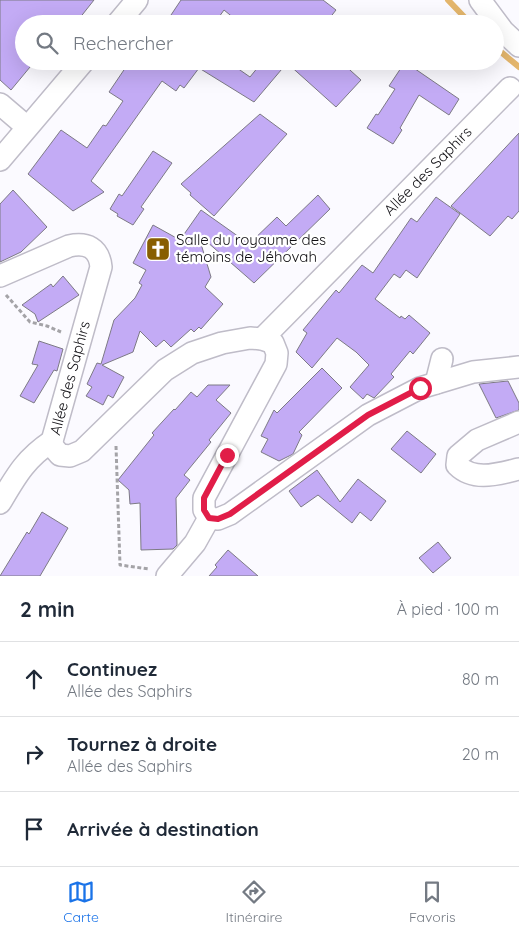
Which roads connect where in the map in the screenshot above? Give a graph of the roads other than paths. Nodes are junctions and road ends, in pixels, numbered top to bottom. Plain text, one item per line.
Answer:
1 (137, 0) edge
2 (480, 0) edge
3 (124, 15) edge
4 (491, 15) edge
5 (504, 32) edge
6 (519, 46) edge
7 (76, 70) edge
8 (509, 95) dead end
9 (0, 104) edge
10 (27, 127) junction
11 (0, 160) edge
12 (0, 276) edge
13 (262, 338) junction
14 (442, 359) dead end
15 (519, 367) edge
16 (436, 383) junction
17 (519, 422) edge
18 (52, 441) junction
19 (519, 469) edge
20 (0, 503) edge
21 (209, 518) junction
22 (170, 574) edge

1 - 3 street
2 - 4 street
5 - 6 street
7 - 10 street
8 - 13 street, Allée des Saphirs
9 - 10 street
10 - 11 street
12 - 18 street, Allée des Saphirs
13 - 18 street, Allée des Saphirs
13 - 21 street
14 - 16 street
15 - 16 street
16 - 21 street
17 - 19 street
18 - 20 street
21 - 22 street

